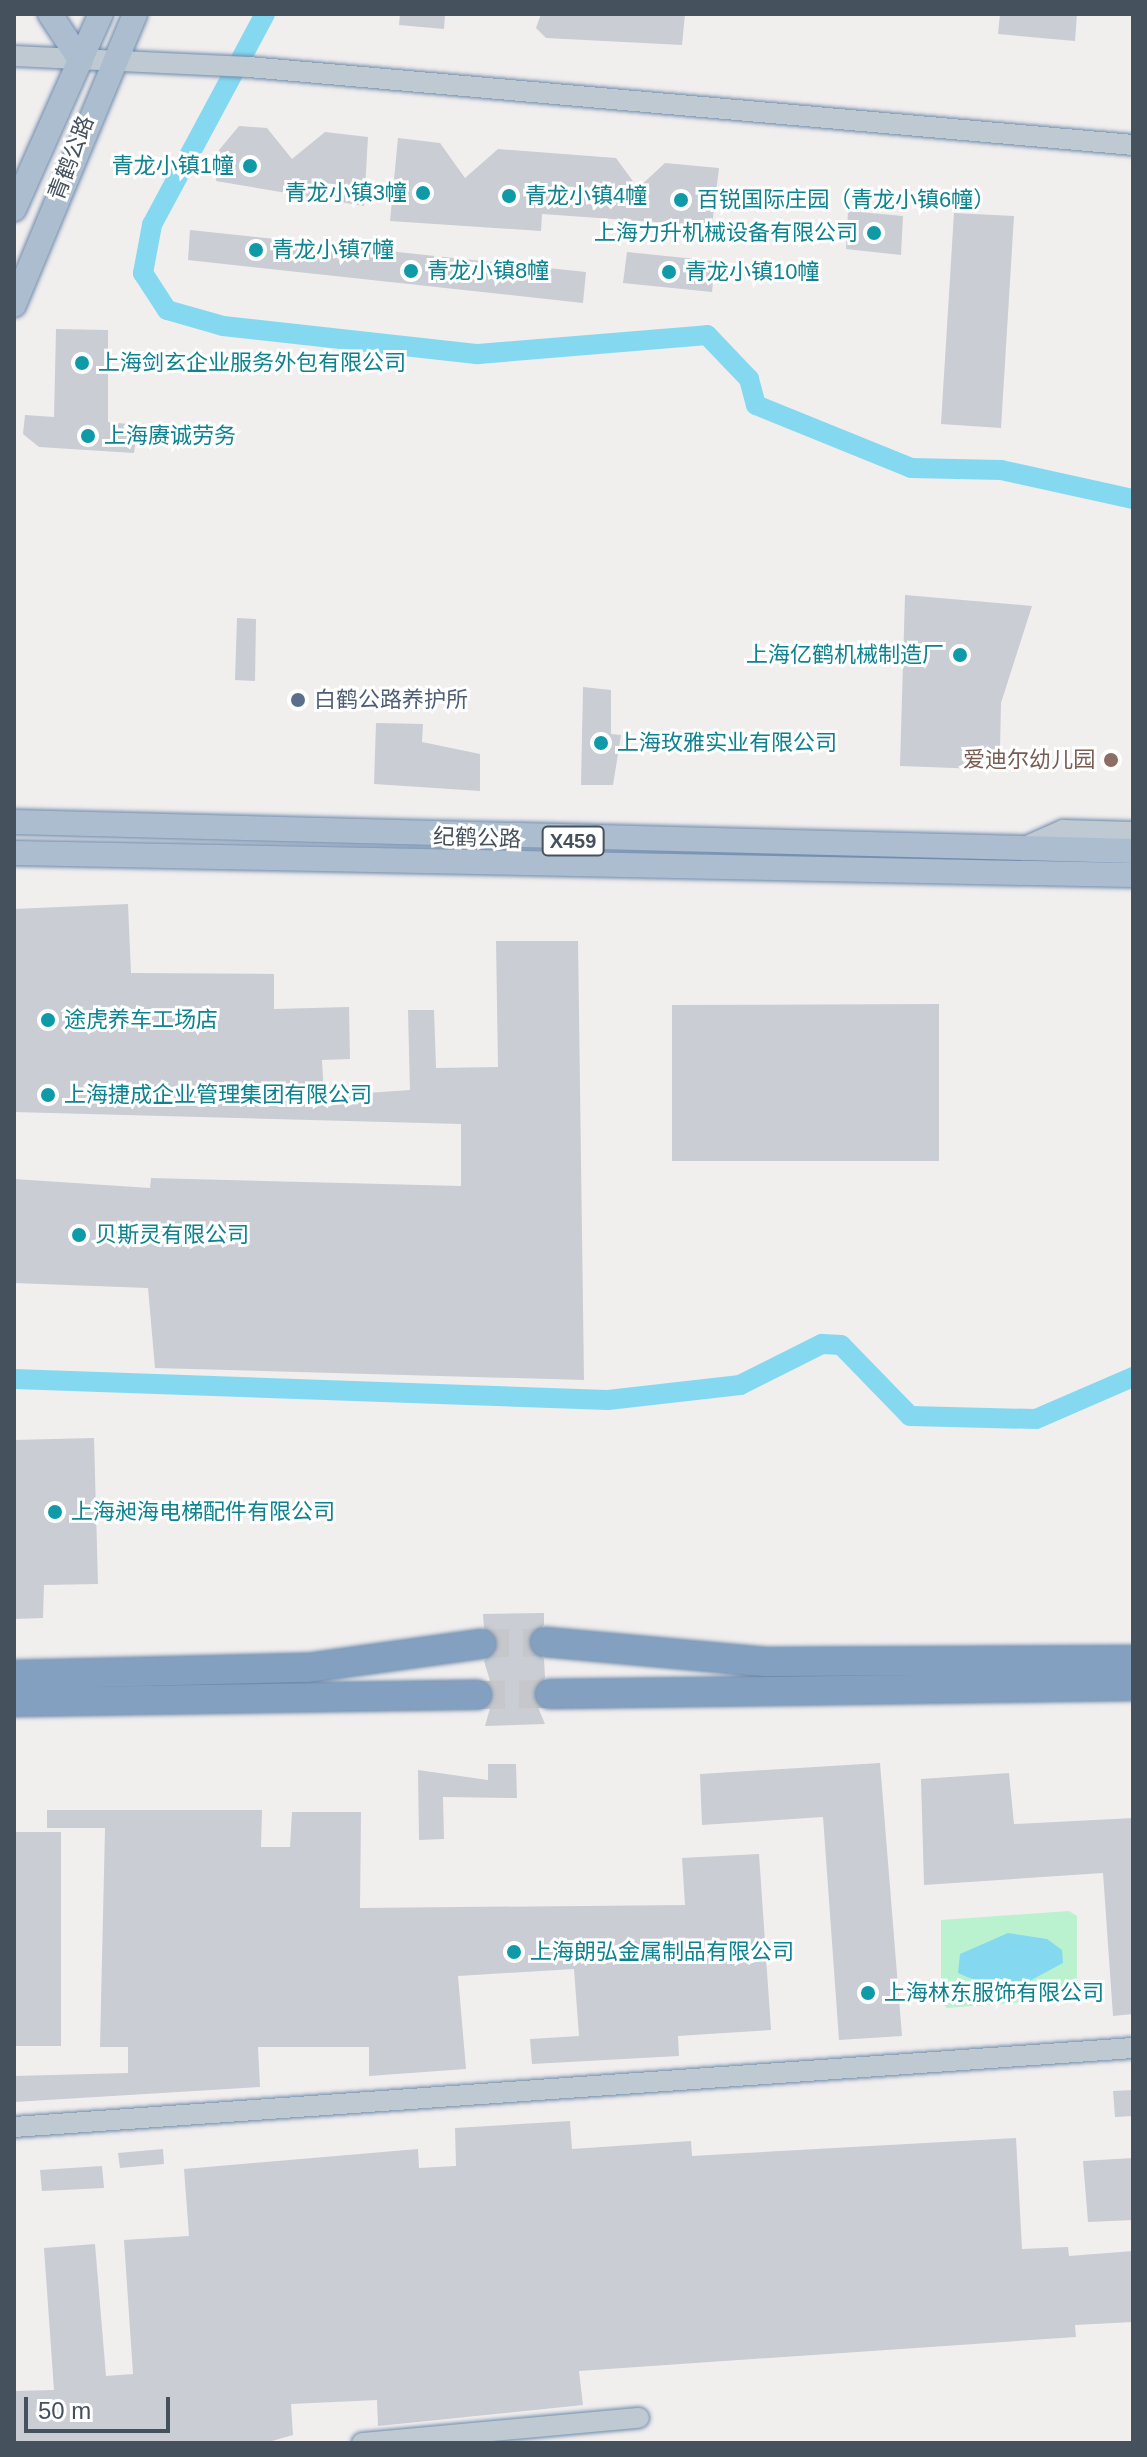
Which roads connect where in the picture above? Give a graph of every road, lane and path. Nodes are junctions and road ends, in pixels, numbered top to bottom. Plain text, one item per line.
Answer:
1 (50, 14) edge
2 (78, 14) edge
3 (135, 14) edge
4 (96, 25) edge
5 (14, 56) edge
6 (81, 61) junction
7 (107, 66) junction
8 (1133, 145) edge
9 (14, 209) edge
10 (14, 305) edge
11 (14, 822) edge
12 (1133, 832) edge
13 (1021, 849) junction
14 (1133, 851) edge
15 (14, 853) edge
16 (1094, 874) junction
17 (1133, 875) edge
18 (1133, 888) edge
19 (545, 1642) tunnel mouth
20 (481, 1644) tunnel mouth
21 (1133, 1660) edge
22 (14, 1675) edge
23 (1133, 1686) edge
24 (550, 1694) tunnel mouth
25 (477, 1695) tunnel mouth
26 (14, 1702) edge
27 (1133, 2048) edge
28 (14, 2127) edge
29 (639, 2418) dead end
30 (362, 2443) edge

1 - 6 main road
2 - 4 main road
3 - 7 main road, 青鹤公路
4 - 6 main road, 青鹤公路
4 - 7 main road
5 - 6 street
6 - 7 street
6 - 9 main road, 青鹤公路
7 - 8 street
7 - 10 main road, 青鹤公路
11 - 13 main road, 纪鹤公路 / X459
12 - 13 street
13 - 14 main road, 纪鹤公路 / X459
15 - 16 main road, 纪鹤公路 / X459
16 - 17 main road, 纪鹤公路 / X459
16 - 18 street
19 - 21 highway
20 - 22 highway
23 - 24 highway
25 - 26 highway
27 - 28 street
29 - 30 street

